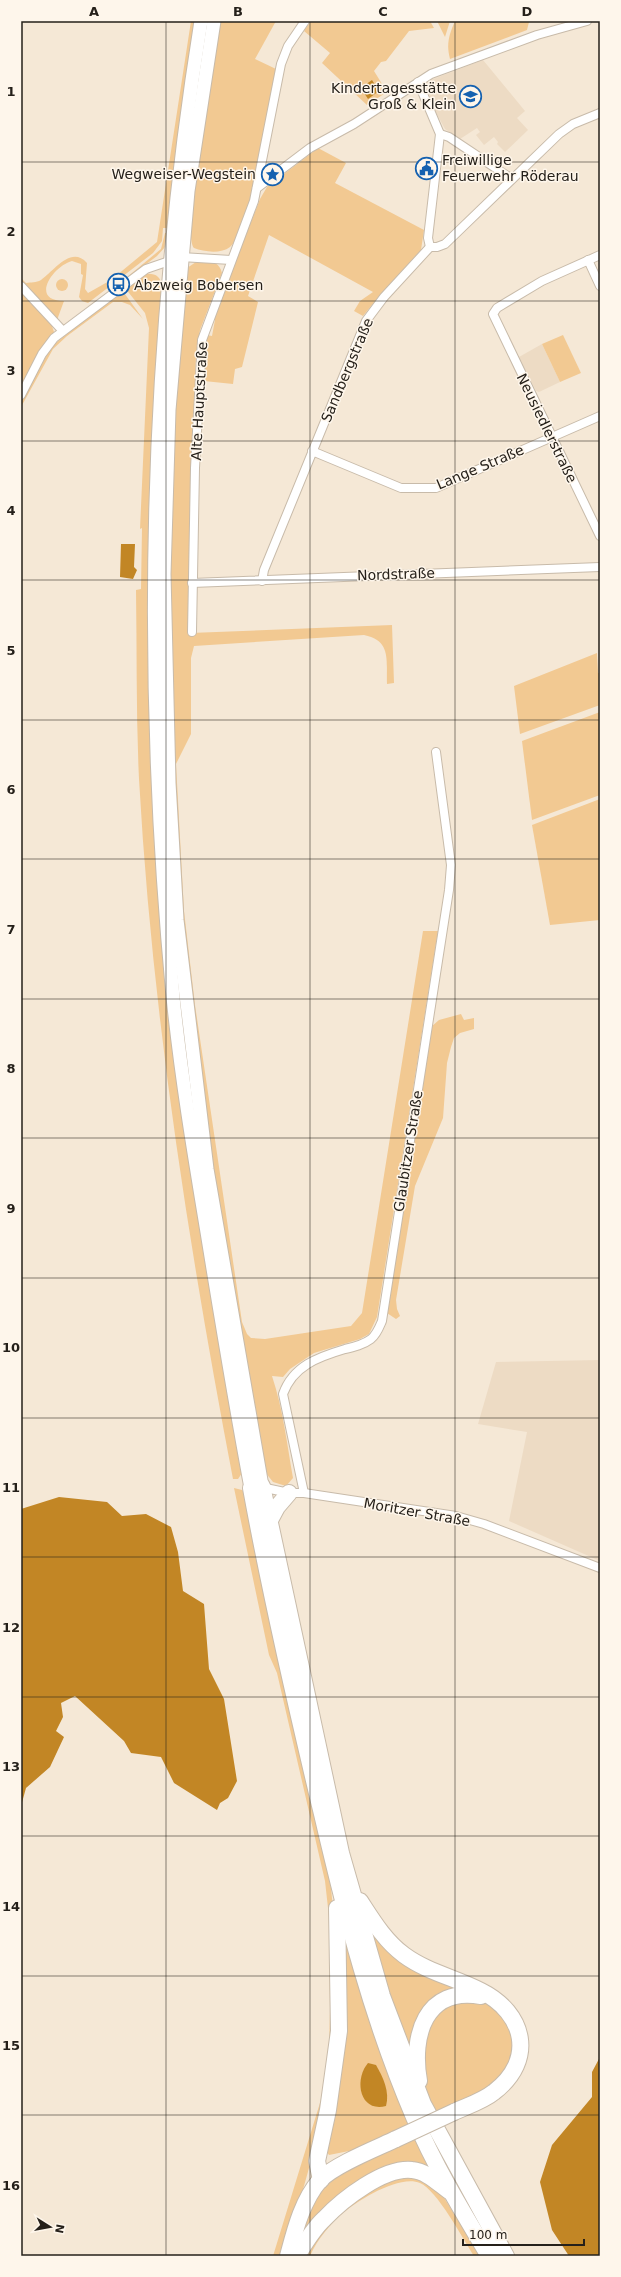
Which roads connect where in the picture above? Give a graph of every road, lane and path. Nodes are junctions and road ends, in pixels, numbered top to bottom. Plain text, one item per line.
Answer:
1 (201, 21) edge
2 (214, 21) edge
3 (305, 21) edge
4 (587, 21) edge
5 (418, 82) junction
6 (600, 113) edge
7 (440, 134) junction
8 (512, 179) junction
9 (257, 188) junction
10 (430, 247) junction
11 (600, 255) edge
12 (176, 258) junction
13 (231, 260) junction
14 (588, 260) junction
15 (21, 286) edge
16 (600, 286) edge
17 (62, 330) junction
18 (21, 395) edge
19 (600, 416) edge
20 (552, 436) junction
21 (312, 451) junction
22 (600, 536) edge
23 (600, 566) edge
24 (262, 581) junction
25 (192, 584) junction
26 (192, 632) dead end
27 (436, 752) dead end
28 (257, 1487) junction
29 (296, 1493) junction
30 (269, 1522) junction
31 (600, 1568) edge
32 (344, 1884) junction
33 (492, 1998) junction
34 (423, 2104) junction
35 (321, 2180) junction
36 (452, 2193) junction
37 (288, 2256) edge
38 (297, 2256) edge
39 (489, 2256) edge
40 (506, 2256) edge

1 - 12 main road
2 - 12 main road
3 - 9 street, Alte Hauptstraße
4 - 5 street
5 - 7 street
5 - 9 street
6 - 8 street, Sandbergstraße
7 - 8 street
7 - 10 street
8 - 10 street, Sandbergstraße
9 - 13 street, Alte Hauptstraße
10 - 21 street, Sandbergstraße
11 - 14 street
12 - 13 street
12 - 17 street
12 - 28 main road
13 - 25 street, Alte Hauptstraße
14 - 16 street
14 - 20 street, Neusiedlerstraße
15 - 17 street
17 - 18 street
19 - 20 street, Lange Straße
20 - 21 street, Lange Straße
20 - 22 street, Neusiedlerstraße
21 - 24 street, Sandbergstraße
23 - 24 street, Nordstraße
24 - 25 street, Nordstraße
25 - 26 street, Alte Hauptstraße
27 - 29 street, Glaubitzer Straße
28 - 29 street, Moritzer Straße
28 - 30 highway
28 - 32 highway
29 - 30 highway
29 - 31 street, Moritzer Straße
30 - 32 highway
32 - 33 highway
32 - 34 highway
32 - 35 highway
32 - 36 highway
33 - 34 highway
33 - 35 highway, bridge
34 - 40 highway
35 - 37 highway
36 - 38 highway
36 - 39 highway

